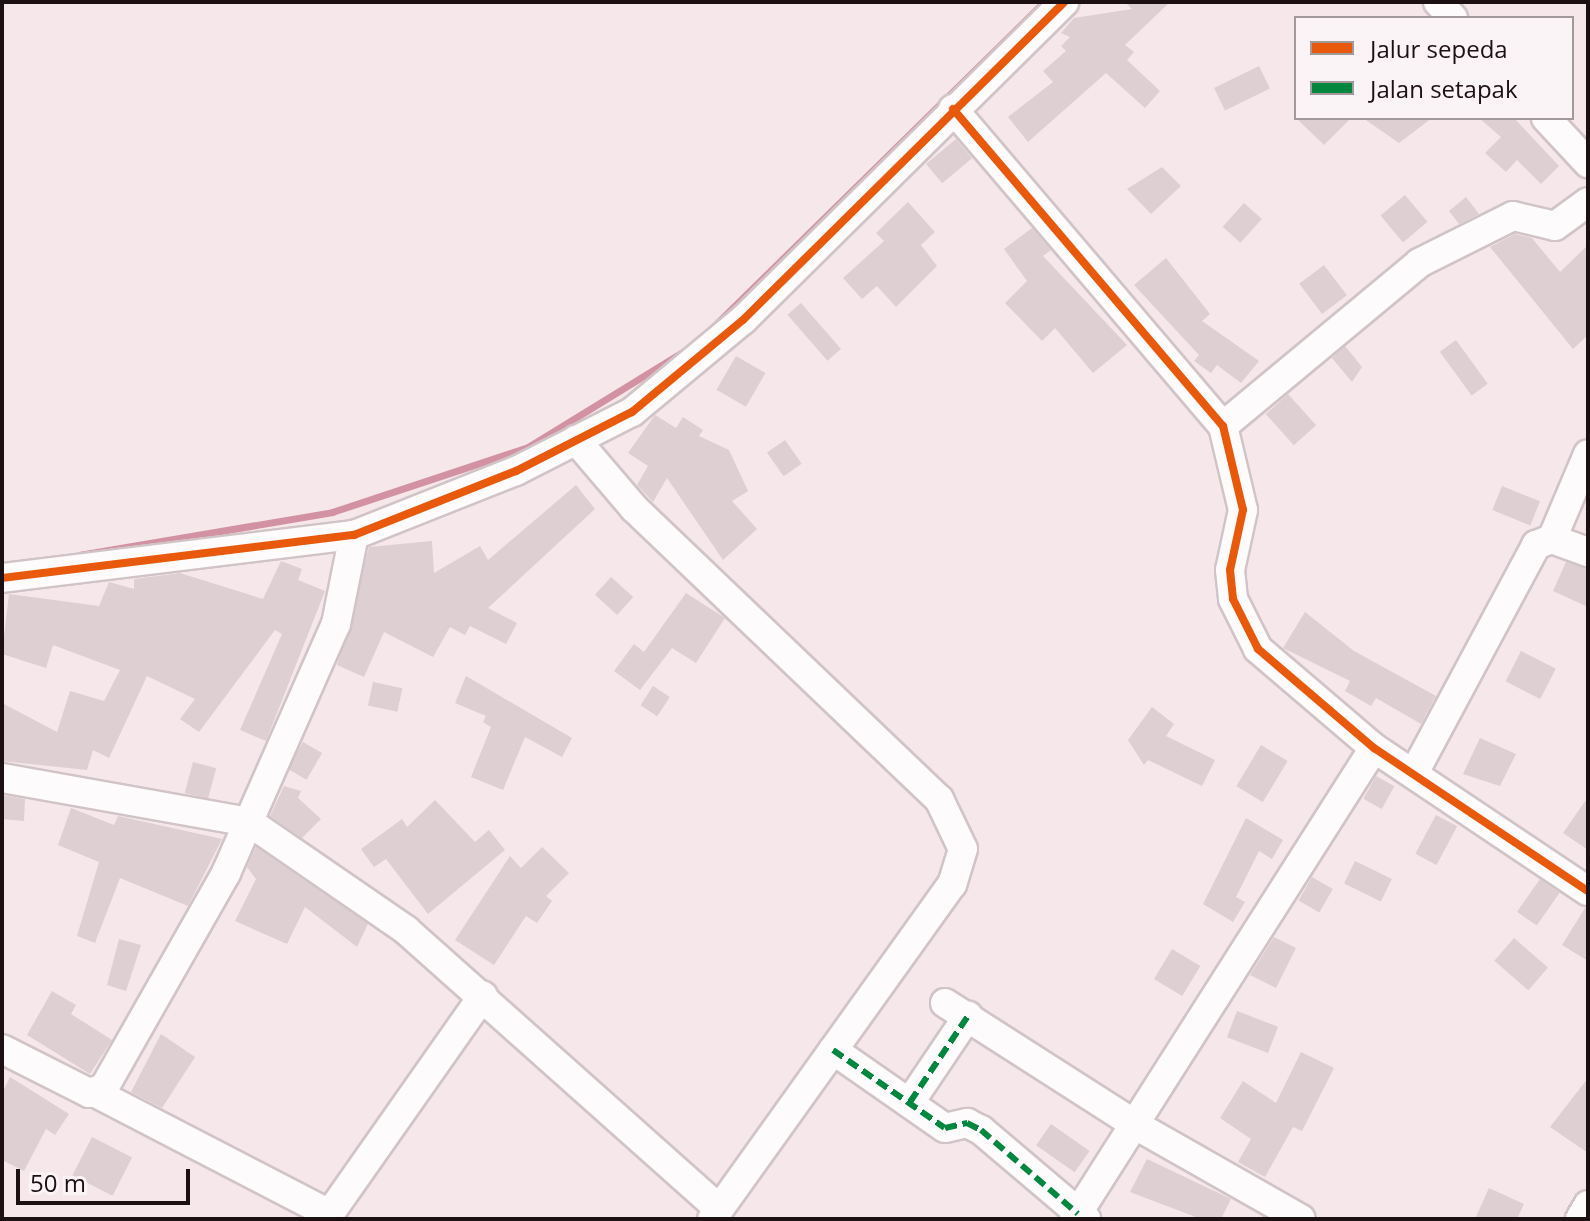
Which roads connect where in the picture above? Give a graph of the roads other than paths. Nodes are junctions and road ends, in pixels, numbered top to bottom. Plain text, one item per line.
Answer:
1 (1064, 2) edge
2 (953, 109) junction
3 (1548, 120) edge
4 (1588, 163) edge
5 (1588, 202) edge
6 (1223, 426) junction
7 (576, 440) junction
8 (1588, 454) edge
9 (354, 535) junction
10 (1552, 539) junction
11 (1588, 552) edge
12 (2, 578) edge
13 (1374, 748) junction
14 (1414, 773) junction
15 (2, 778) edge
16 (249, 822) junction
17 (1588, 891) edge
18 (483, 996) junction
19 (2, 1049) edge
20 (833, 1050) junction
21 (96, 1093) junction
22 (910, 1102) junction
23 (1139, 1127) junction
24 (1588, 1205) edge
25 (716, 1214) edge
26 (327, 1216) edge
27 (1080, 1217) edge
28 (1301, 1219) edge
29 (1580, 1219) edge

1 - 2 street
2 - 6 street
2 - 7 street
3 - 4 street
5 - 6 street
6 - 13 street
7 - 9 street
7 - 20 street
8 - 10 street
9 - 12 street
9 - 16 street
10 - 11 street
10 - 14 street
13 - 14 street
13 - 23 street
14 - 17 street
15 - 16 street
16 - 18 street
16 - 21 street
18 - 25 street
18 - 26 street
19 - 21 street
20 - 22 street
20 - 25 street
21 - 26 street
22 - 23 street
22 - 27 street
23 - 27 street
23 - 28 street
24 - 29 street

